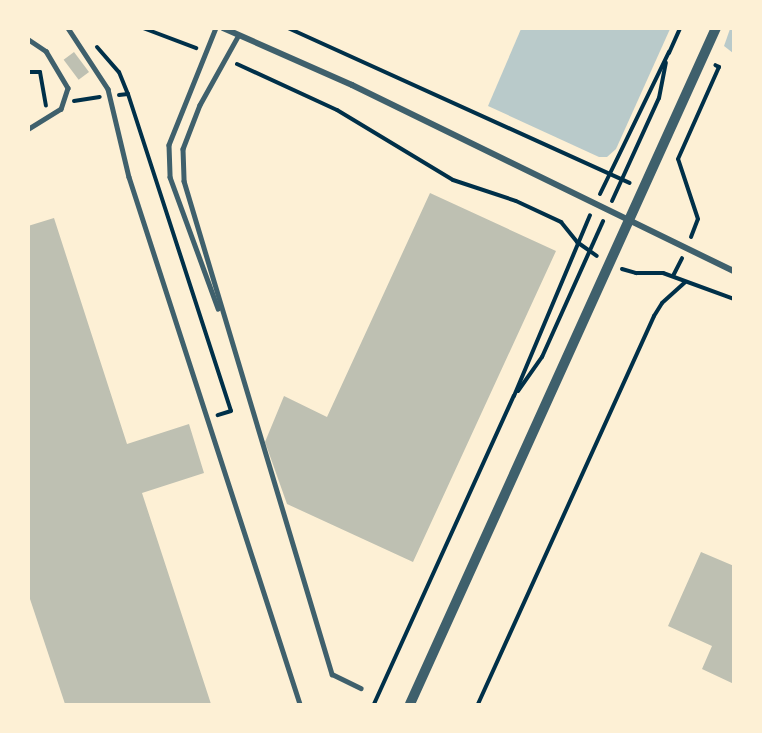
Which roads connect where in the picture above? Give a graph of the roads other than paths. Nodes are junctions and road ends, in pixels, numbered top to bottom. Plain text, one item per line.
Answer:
1 (68, 28) edge
2 (216, 28) edge
3 (223, 28) edge
4 (716, 28) edge
5 (239, 35) junction
6 (28, 39) edge
7 (28, 130) edge
8 (629, 221) junction
9 (734, 271) edge
10 (232, 347) junction
11 (361, 688) dead end
12 (300, 705) edge
13 (410, 705) edge

1 - 12 lane
2 - 10 lane
3 - 5 street
4 - 8 street
5 - 8 street
5 - 10 lane
6 - 7 lane
8 - 9 street
8 - 13 street
10 - 11 lane

